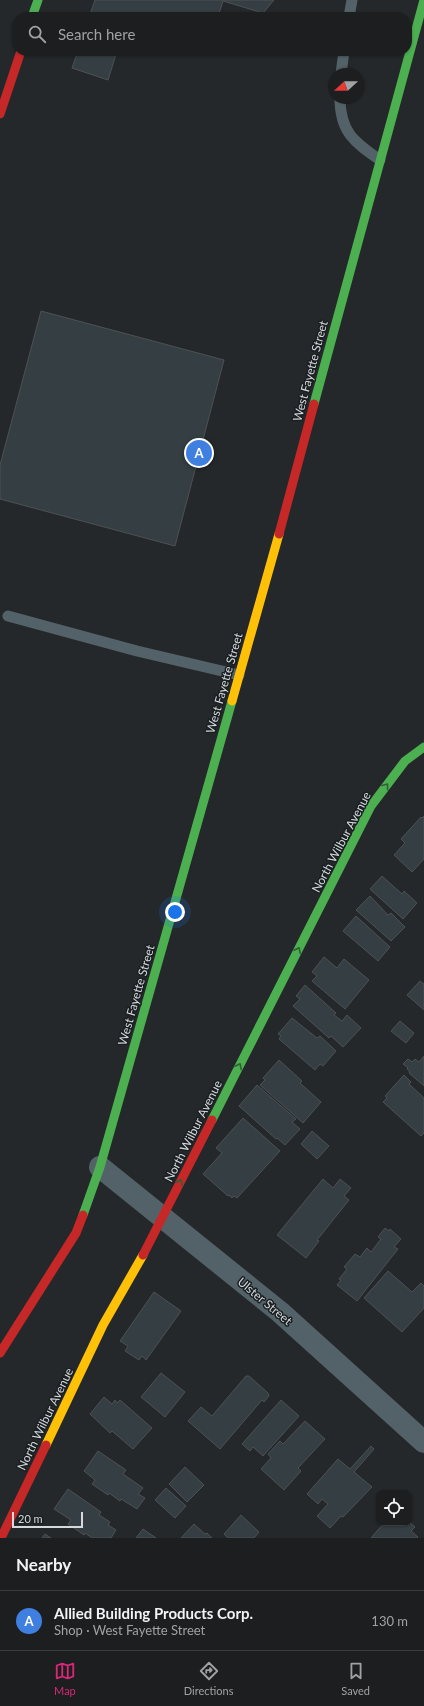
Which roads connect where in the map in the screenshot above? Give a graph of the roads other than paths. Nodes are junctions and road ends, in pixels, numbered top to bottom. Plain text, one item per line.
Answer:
1 (38, 0) edge
2 (352, 0) edge
3 (424, 0) edge
4 (34, 12) edge
5 (350, 12) edge
6 (412, 35) edge
7 (19, 56) edge
8 (343, 56) edge
9 (406, 56) edge
10 (342, 68) edge
11 (340, 104) edge
12 (0, 114) edge
13 (380, 160) junction
14 (8, 616) dead end
15 (239, 675) junction
16 (424, 747) edge
17 (100, 1167) junction
18 (163, 1216) junction
19 (0, 1353) edge
20 (424, 1442) edge
21 (1, 1538) edge

1 - 4 street
2 - 5 lane
3 - 6 street, West Fayette Street
7 - 12 street
8 - 10 lane
9 - 13 street, West Fayette Street
11 - 13 lane
13 - 15 street, West Fayette Street
14 - 15 lane
15 - 17 street, West Fayette Street
18 -> 16 street, North Wilbur Avenue
17 - 18 street, Ulster Street
17 - 19 street, West Fayette Street
18 - 20 street, Ulster Street
18 - 21 street, North Wilbur Avenue

